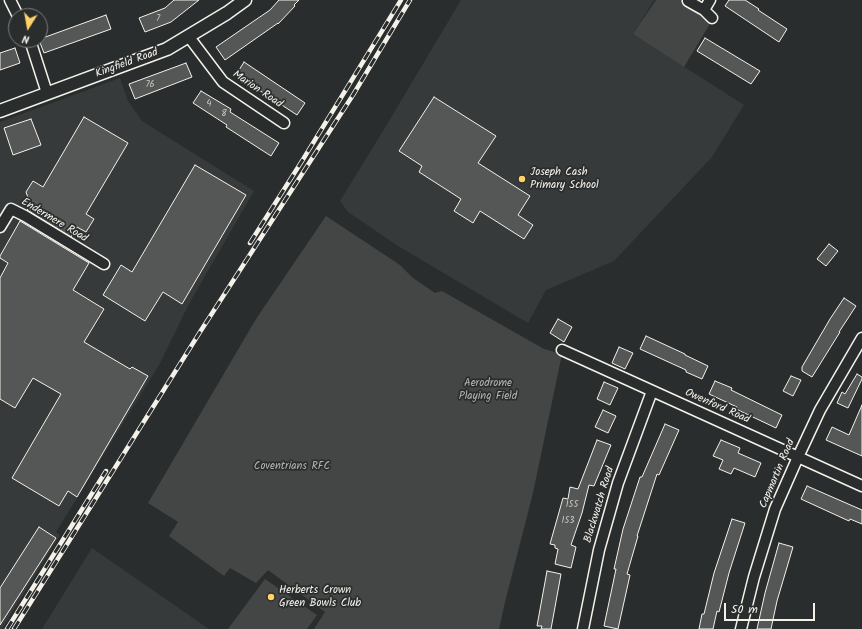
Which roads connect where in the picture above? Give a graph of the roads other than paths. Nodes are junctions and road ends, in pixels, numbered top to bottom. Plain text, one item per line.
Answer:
1 (246, 0) edge
2 (710, 0) edge
3 (688, 1) edge
4 (704, 10) junction
5 (712, 18) dead end
6 (189, 37) junction
7 (33, 48) edge
8 (47, 93) junction
9 (0, 111) edge
10 (284, 123) dead end
11 (0, 227) edge
12 (104, 264) dead end
13 (862, 338) edge
14 (562, 350) dead end
15 (652, 391) junction
16 (798, 457) junction
17 (862, 486) edge
18 (583, 629) edge
19 (741, 629) edge

1 - 6 street, Kingfield Road
2 - 4 street
3 - 4 street
4 - 5 street
6 - 8 street, Kingfield Road
6 - 10 street, Marion Road
7 - 8 street
8 - 9 street, Kingfield Road
11 - 12 street, Endermere Road
13 - 16 street, Capmartin Road
14 - 15 street, Owenford Road
15 - 16 street, Owenford Road
15 - 18 street, Blackwatch Road
16 - 17 street, Owenford Road
16 - 19 street, Capmartin Road

